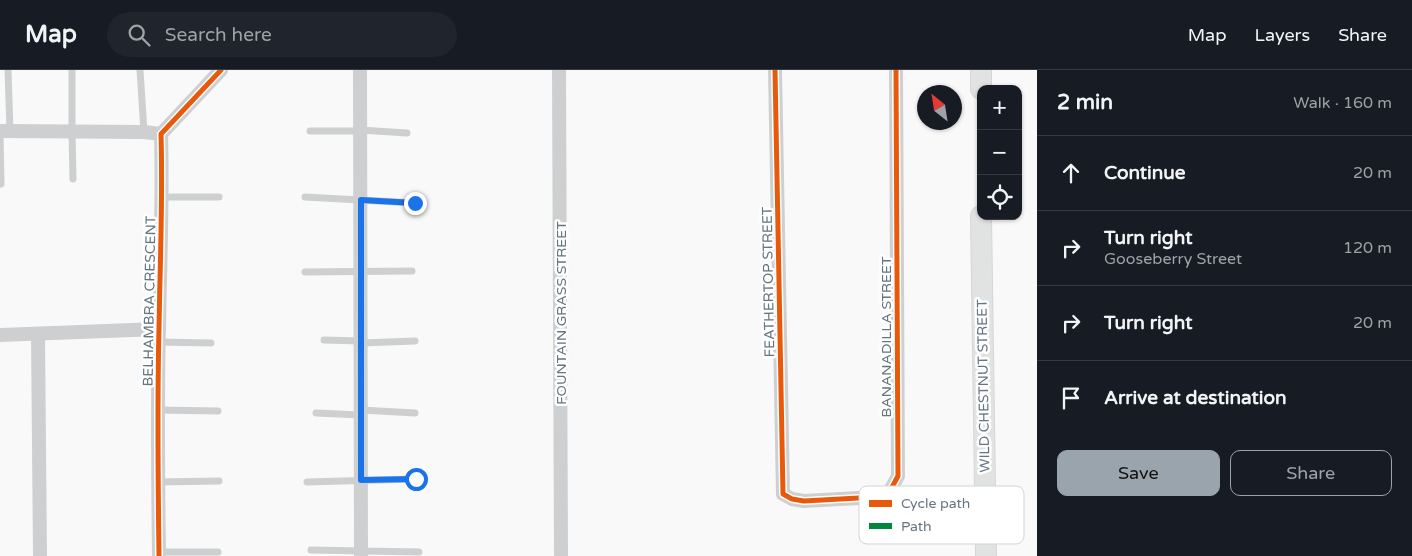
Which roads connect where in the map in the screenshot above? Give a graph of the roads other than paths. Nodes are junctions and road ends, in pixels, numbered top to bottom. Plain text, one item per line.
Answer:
1 (8, 70) edge
2 (72, 70) edge
3 (140, 70) edge
4 (221, 70) edge
5 (360, 70) edge
6 (559, 70) edge
7 (775, 70) edge
8 (896, 70) edge
9 (981, 70) edge
10 (981, 85) edge
11 (360, 130) junction
12 (310, 131) dead end
13 (72, 132) junction
14 (144, 132) junction
15 (3, 133) edge
16 (407, 133) dead end
17 (161, 134) junction
18 (73, 179) dead end
19 (1, 184) edge
20 (163, 197) junction
21 (220, 197) dead end
22 (305, 197) dead end
23 (361, 200) junction
24 (415, 203) dead end
25 (982, 220) edge
26 (361, 271) junction
27 (412, 271) dead end
28 (305, 272) dead end
29 (38, 334) junction
30 (0, 335) edge
31 (159, 336) junction
32 (324, 340) dead end
33 (414, 341) dead end
34 (361, 342) junction
35 (211, 344) dead end
36 (158, 410) junction
37 (218, 411) dead end
38 (316, 413) dead end
39 (361, 413) junction
40 (415, 413) dead end
41 (416, 479) dead end
42 (361, 480) junction
43 (219, 481) dead end
44 (157, 482) junction
45 (307, 482) dead end
46 (893, 486) edge
47 (985, 486) edge
48 (783, 494) joint
49 (859, 498) edge
50 (311, 550) dead end
51 (218, 552) dead end
52 (420, 552) dead end
53 (361, 553) edge
54 (159, 554) edge
55 (40, 556) edge
56 (561, 556) edge

1 - 15 lane
2 - 13 lane
3 - 14 lane
4 - 17 street
5 - 11 street
6 - 56 street, FOUNTAIN GRASS STREET
7 - 48 street, FEATHERTOP STREET
8 - 46 street, BANANADILLA STREET
9 - 10 street
11 - 12 lane
11 - 16 lane
11 - 23 street
13 - 14 street
13 - 15 street
13 - 18 lane
14 - 17 street
15 - 19 lane
17 - 20 street, BELHAMBRA CRESCENT
20 - 21 lane
20 - 31 street, BELHAMBRA CRESCENT
22 - 23 lane
23 - 24 lane
23 - 26 street
25 - 47 street, WILD CHESTNUT STREET
26 - 27 lane
26 - 28 lane
26 - 34 street
29 - 30 street
29 - 31 street
29 - 55 street
31 - 35 lane
31 - 36 street, BELHAMBRA CRESCENT
32 - 34 lane
33 - 34 lane
34 - 39 street
36 - 37 lane
36 - 44 street, BELHAMBRA CRESCENT
38 - 39 lane
39 - 40 lane
39 - 42 street
41 - 42 lane
42 - 45 lane
42 - 53 street
43 - 44 lane
44 - 54 street, BELHAMBRA CRESCENT
48 - 49 street, BANANADILLA STREET
50 - 53 lane
51 - 54 lane
52 - 53 lane

